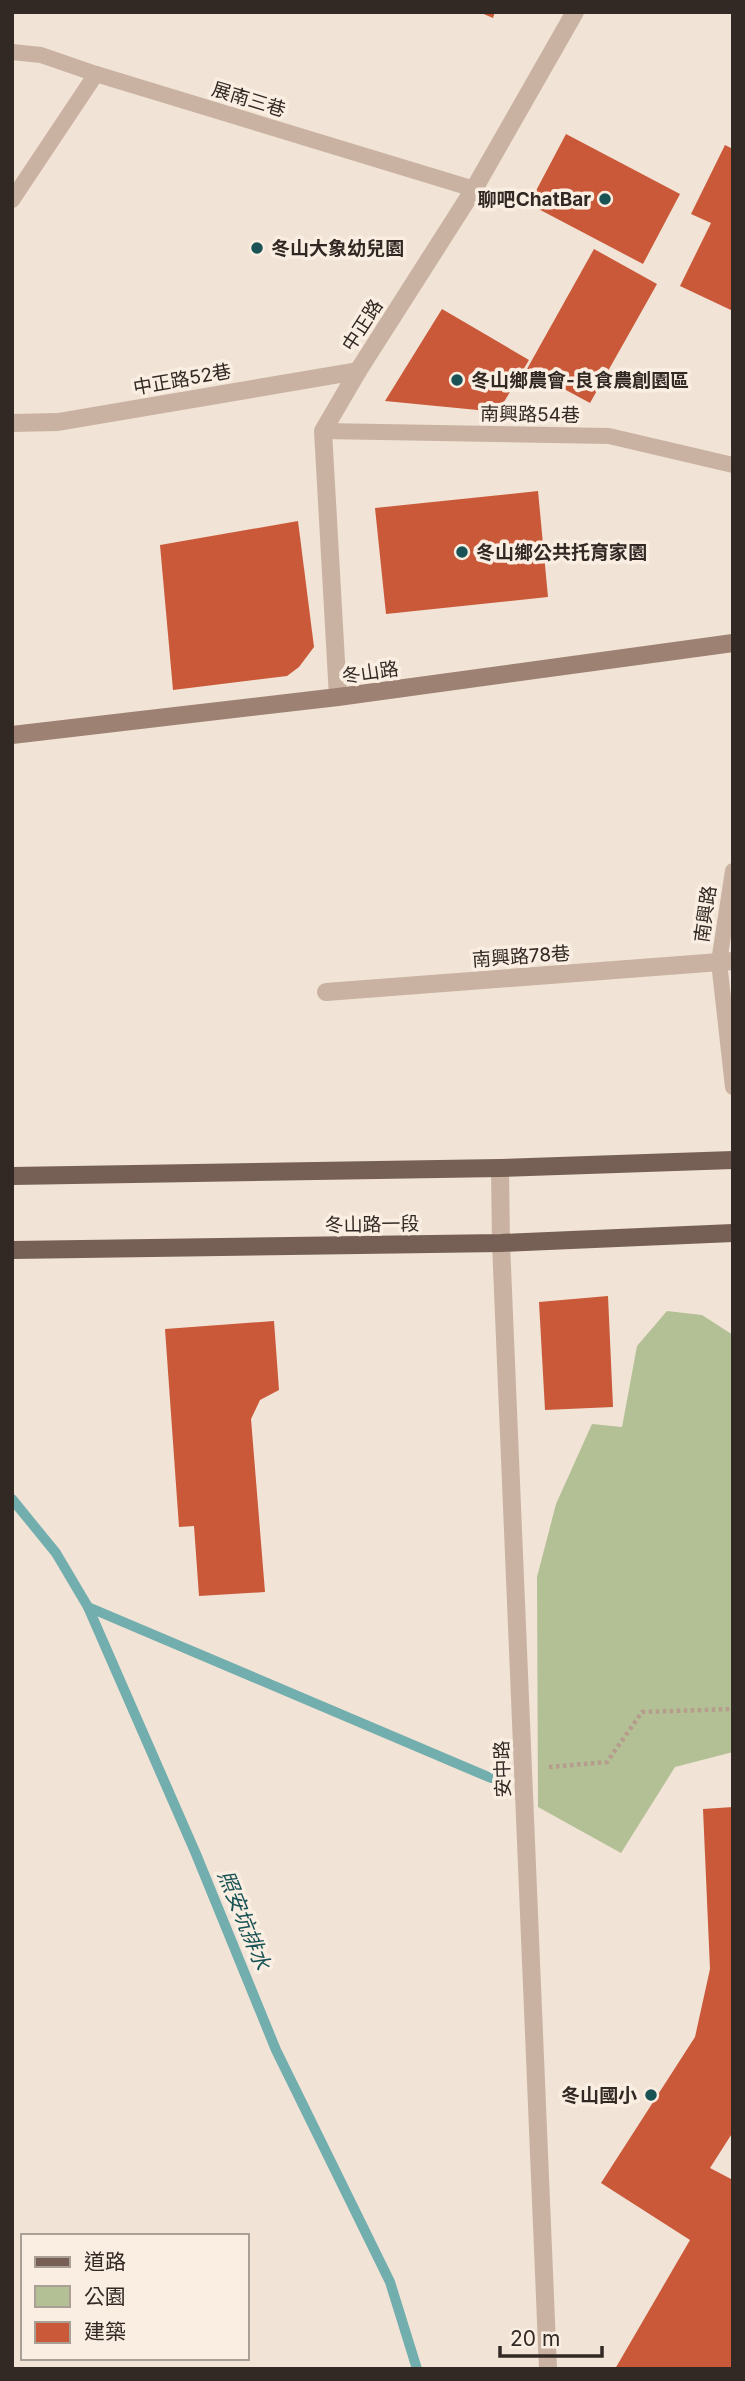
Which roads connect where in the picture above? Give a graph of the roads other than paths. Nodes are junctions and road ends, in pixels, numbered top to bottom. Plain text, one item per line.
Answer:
1 (575, 12) edge
2 (12, 52) edge
3 (96, 74) junction
4 (474, 189) junction
5 (12, 200) edge
6 (358, 370) junction
7 (12, 423) edge
8 (323, 430) junction
9 (733, 465) edge
10 (733, 643) edge
11 (338, 697) junction
12 (12, 735) edge
13 (733, 871) edge
14 (726, 962) edge
15 (326, 992) dead end
16 (733, 1087) edge
17 (733, 1160) edge
18 (500, 1168) junction
19 (12, 1176) edge
20 (733, 1233) edge
21 (501, 1243) junction
22 (12, 1250) edge
23 (548, 2369) edge

1 - 4 street, 中正路
2 - 3 lane, 展南三巷
3 - 4 lane, 展南三巷
3 - 5 lane
4 - 6 street, 中正路
6 - 7 street, 中正路52巷
6 - 8 street, 中正路
8 - 9 lane, 南興路54巷
8 - 11 street
10 - 11 street, 冬山路
11 - 12 street, 冬山路
13 - 14 lane, 南興路
14 - 15 street, 南興路78巷
14 - 16 lane, 南興路
17 - 18 main road
18 - 19 main road
18 - 21 street, 安中路
20 - 21 main road, 冬山路一段
21 - 22 main road, 冬山路一段
21 - 23 street, 安中路

